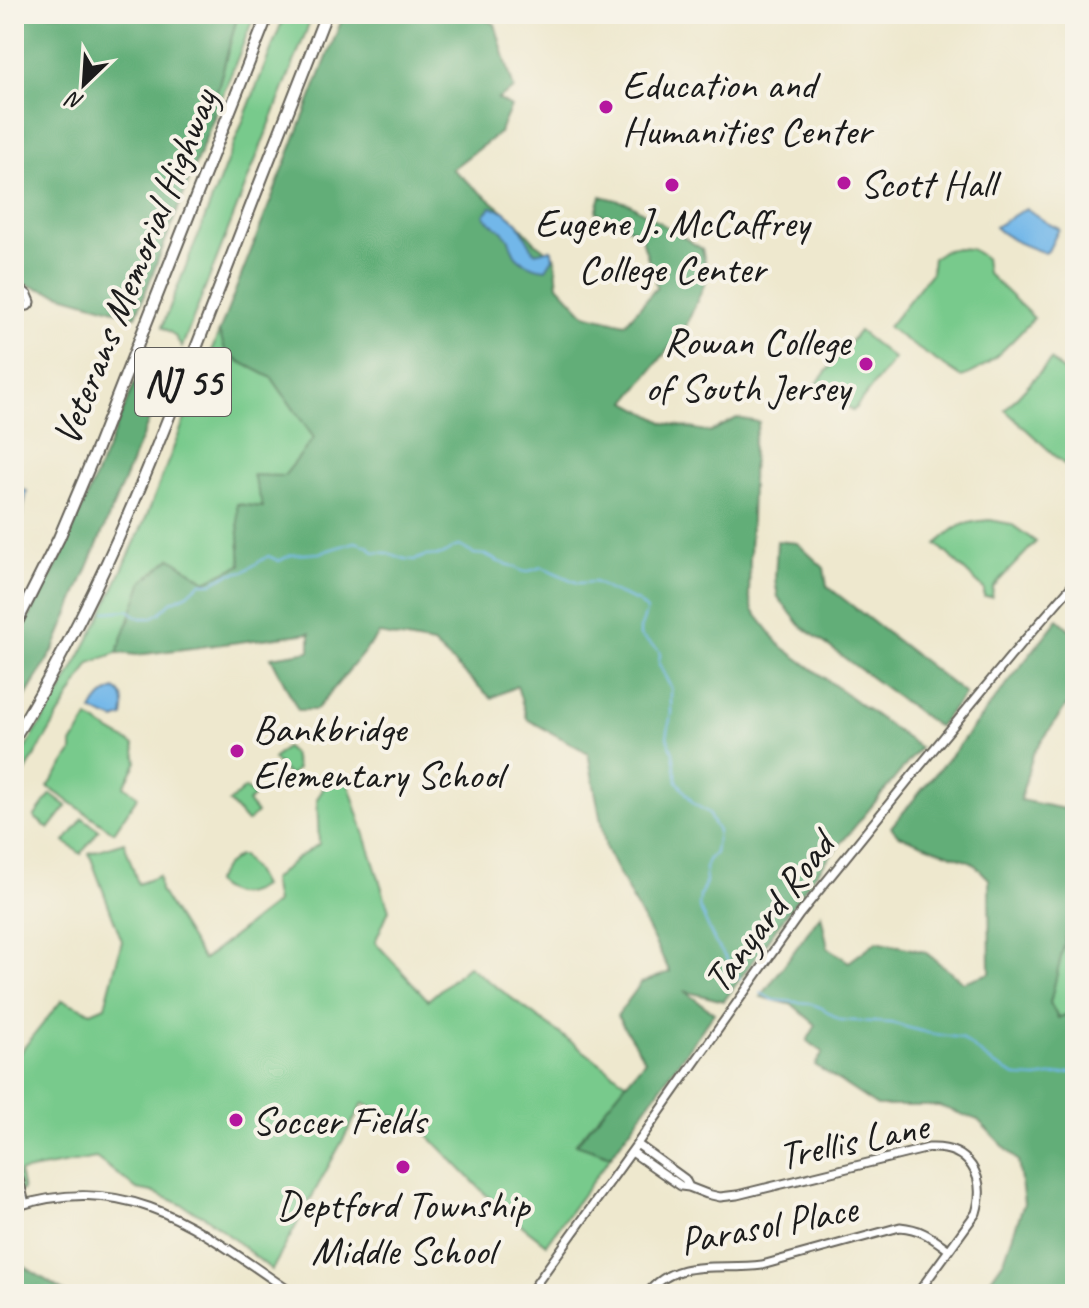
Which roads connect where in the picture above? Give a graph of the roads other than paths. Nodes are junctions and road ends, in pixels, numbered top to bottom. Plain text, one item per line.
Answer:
1 (268, 14) edge
2 (326, 14) edge
3 (14, 283) edge
4 (14, 305) edge
5 (1075, 582) edge
6 (14, 628) edge
7 (14, 738) edge
8 (635, 1148) junction
9 (14, 1158) edge
10 (25, 1204) junction
11 (14, 1207) edge
12 (949, 1250) junction
13 (294, 1294) edge
14 (529, 1294) edge
15 (647, 1294) edge
16 (917, 1294) edge

1 - 6 highway, Veterans Memorial Highway / NJ 55
2 - 7 highway, NJ 55
3 - 4 street
5 - 8 street, Tanyard Road
8 - 12 street, Trellis Lane
8 - 14 street, Tanyard Road
9 - 10 street
10 - 11 street
10 - 13 street
12 - 15 street, Parasol Place
12 - 16 street, Trellis Lane

